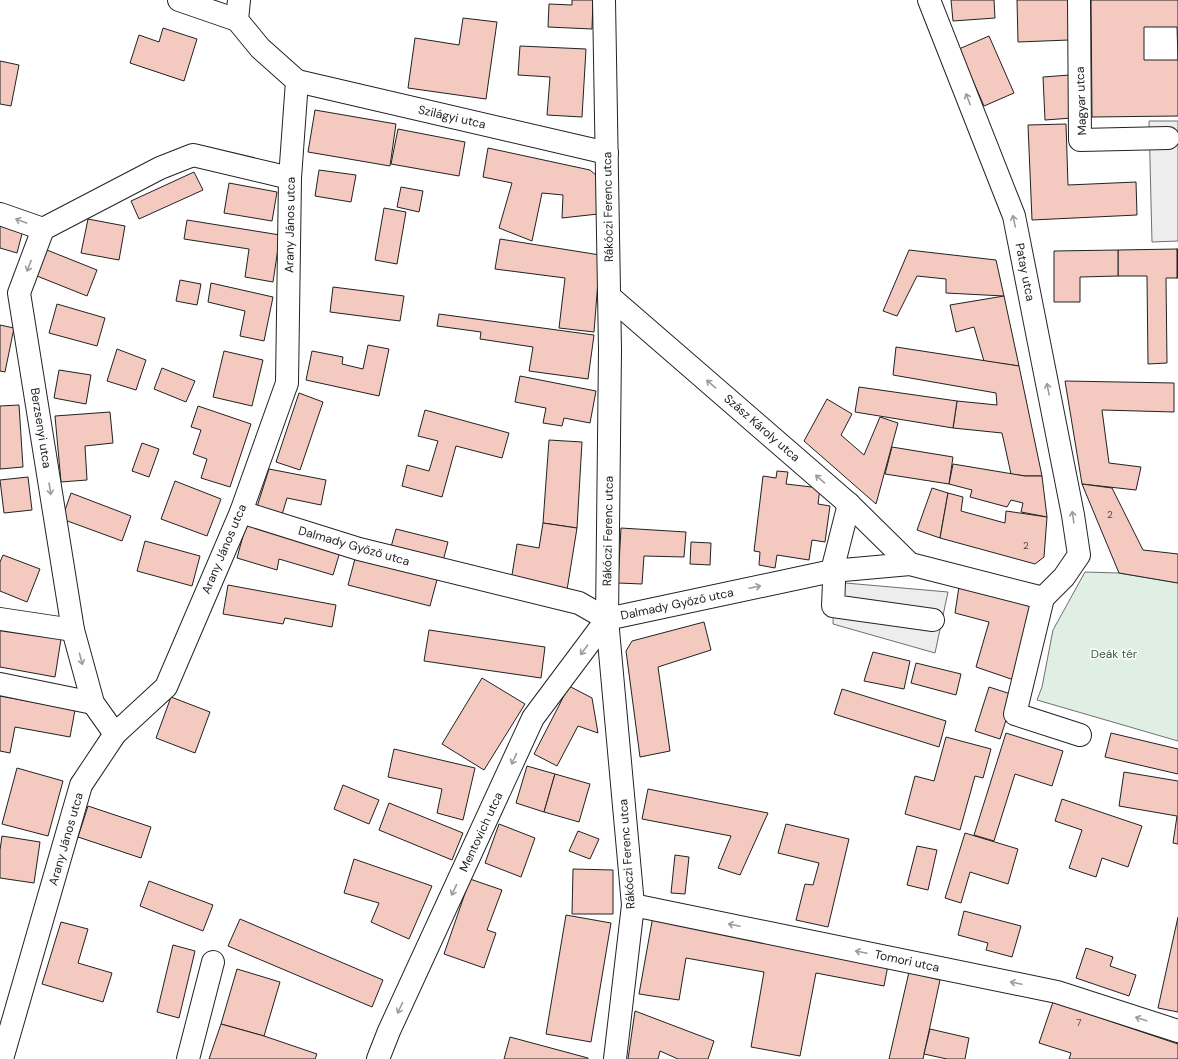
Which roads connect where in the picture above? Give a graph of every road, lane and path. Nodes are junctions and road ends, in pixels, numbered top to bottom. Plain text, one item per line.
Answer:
1 (179, 0) edge
2 (604, 0) edge
3 (929, 0) edge
4 (1079, 0) edge
5 (238, 10) edge
6 (297, 81) junction
7 (1168, 138) dead end
8 (607, 153) junction
9 (290, 178) junction
10 (0, 214) edge
11 (43, 229) junction
12 (609, 296) junction
13 (849, 504) junction
14 (240, 512) junction
15 (910, 564) junction
16 (832, 571) junction
17 (1043, 598) junction
18 (0, 619) edge
19 (608, 619) junction
20 (933, 620) dead end
21 (73, 630) junction
22 (0, 684) edge
23 (93, 703) junction
24 (115, 734) junction
25 (1080, 735) dead end
26 (633, 905) junction
27 (213, 962) dead end
28 (1178, 1031) edge
29 (2, 1059) edge
30 (188, 1059) edge
31 (378, 1059) edge
32 (615, 1059) edge

1 - 5 street
2 - 8 street, Rákóczi Ferenc utca
17 -> 3 street, Patay utca
4 - 7 street, Magyar utca
5 - 6 street
6 - 8 street, Szilágyi utca
6 - 9 street, Arany János utca
8 - 12 street, Rákóczi Ferenc utca
9 - 11 street
9 - 14 street, Arany János utca
11 -> 10 street
11 -> 21 street, Berzsenyi utca
13 -> 12 street, Szász Károly utca
12 - 19 street, Rákóczi Ferenc utca
13 - 15 street, Szász Károly utca
13 - 16 street
14 - 19 street, Dalmady Győző utca
14 - 24 street, Arany János utca
15 - 16 street, Dalmady Győző utca
15 - 17 street, Dalmady Győző utca
19 -> 16 street, Dalmady Győző utca
16 - 20 street
17 - 25 street
18 - 21 street
19 - 26 street, Rákóczi Ferenc utca
19 -> 31 street, Mentovich utca
21 -> 23 street, Berzsenyi utca
22 - 23 street
23 - 24 street, Berzsenyi utca
24 - 29 street, Arany János utca
28 -> 26 street, Tomori utca
26 - 32 street, Rákóczi Ferenc utca
27 - 30 street

